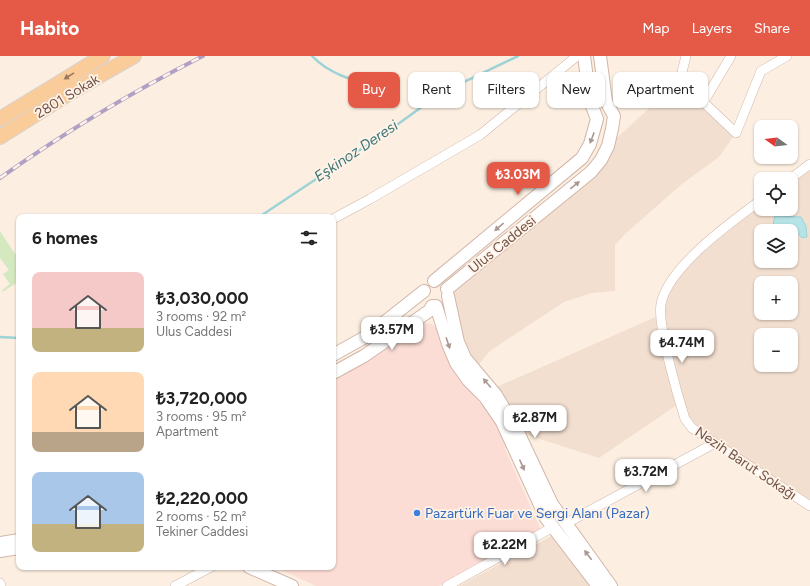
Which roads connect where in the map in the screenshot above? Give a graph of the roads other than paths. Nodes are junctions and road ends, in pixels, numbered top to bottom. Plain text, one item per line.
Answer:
1 (103, 56) edge
2 (134, 56) edge
3 (577, 56) edge
4 (584, 56) edge
5 (600, 56) edge
6 (686, 56) edge
7 (731, 56) edge
8 (787, 56) edge
9 (682, 72) edge
10 (708, 95) edge
11 (708, 108) edge
12 (0, 119) edge
13 (0, 137) edge
14 (810, 164) edge
15 (798, 173) edge
16 (754, 206) edge
17 (336, 217) edge
18 (434, 281) junction
19 (424, 291) junction
20 (447, 292) junction
21 (434, 306) junction
22 (336, 353) edge
23 (336, 371) edge
24 (716, 443) junction
25 (810, 506) edge
26 (565, 524) junction
27 (553, 527) junction
28 (16, 540) edge
29 (0, 543) edge
30 (16, 548) edge
31 (0, 551) edge
32 (205, 570) edge
33 (256, 570) edge
34 (0, 583) edge
35 (1, 586) edge
36 (175, 586) edge
37 (292, 586) edge
38 (447, 586) edge
39 (598, 586) edge
40 (611, 586) edge

1 -> 12 main road, 2801 Sokak
2 - 13 main road, 2801 Sokak
3 - 17 street
4 -> 18 street, Ulus Caddesi
20 -> 5 street, Ulus Caddesi
6 - 9 street
7 - 10 street
8 - 11 street
14 - 15 street
16 - 24 street, Nezih Barut Sokağı
18 - 19 street, Ulus Caddesi
18 - 20 street
19 - 21 street
19 - 22 street, Ulus Caddesi
20 - 21 street, Ulus Caddesi
26 -> 20 street
21 - 23 street, Ulus Caddesi
21 -> 27 street
24 - 25 street, Nezih Barut Sokağı
24 - 26 street
40 -> 26 street
27 - 38 street
27 - 39 street
28 - 29 street
30 - 31 street
32 - 36 street
33 - 37 street
34 - 35 street

